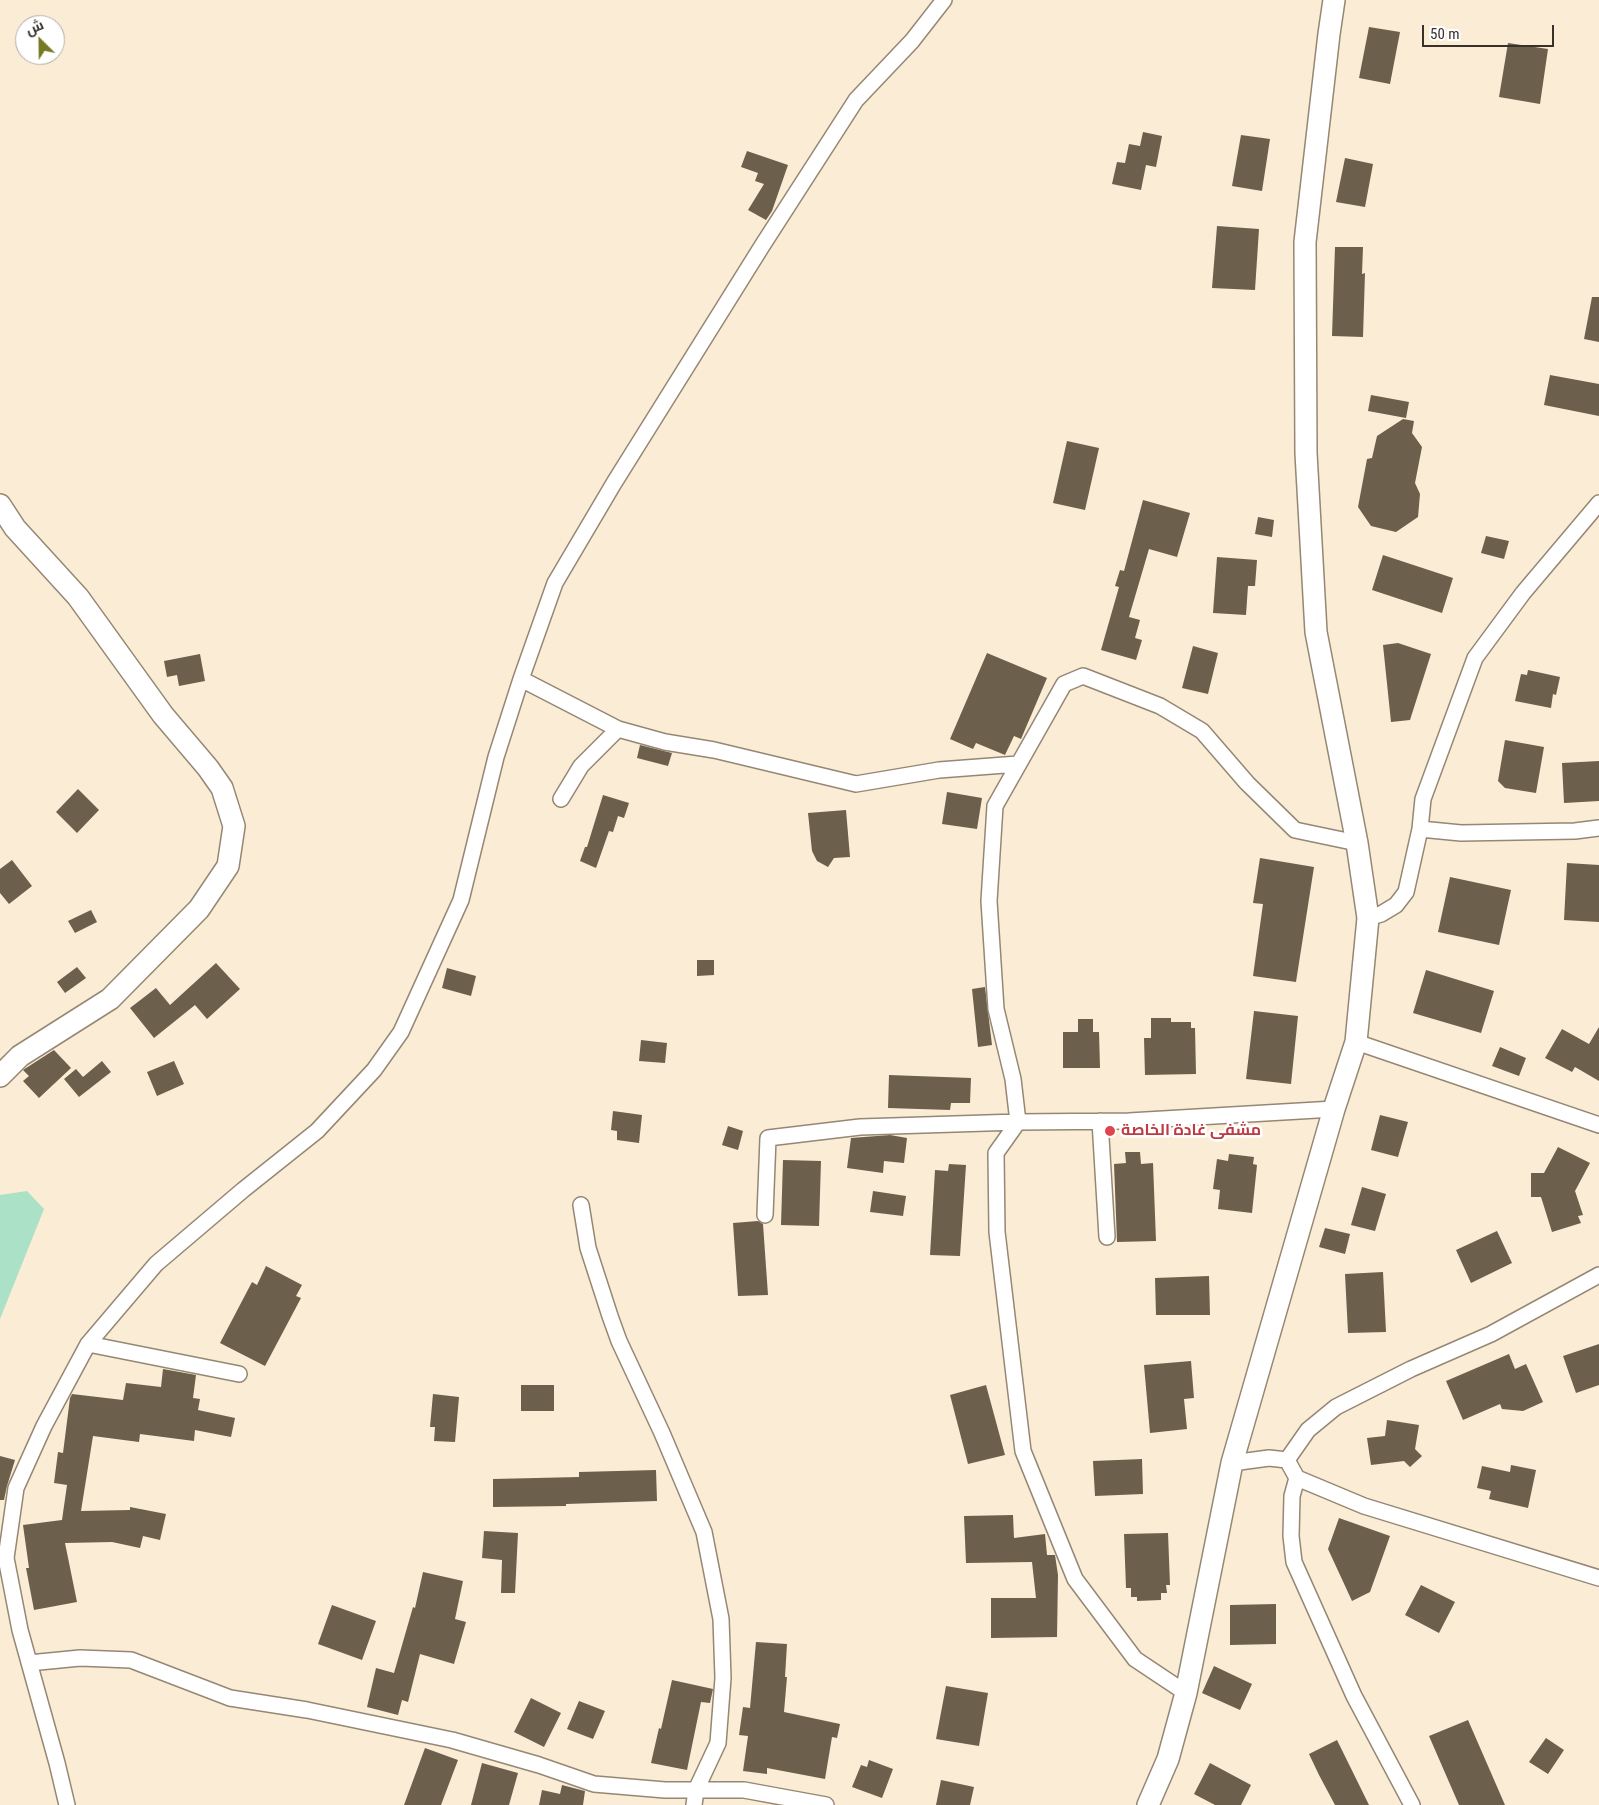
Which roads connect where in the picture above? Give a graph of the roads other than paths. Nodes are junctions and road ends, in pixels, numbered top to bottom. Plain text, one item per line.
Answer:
1 (944, 0) edge
2 (1334, 0) edge
3 (1599, 503) edge
4 (0, 505) edge
5 (522, 679) junction
6 (618, 730) junction
7 (1018, 764) junction
8 (561, 800) dead end
9 (1599, 828) edge
10 (1420, 829) junction
11 (1357, 843) junction
12 (1368, 918) junction
13 (1356, 1042) junction
14 (0, 1076) edge
15 (1334, 1109) junction
16 (1100, 1121) junction
17 (1018, 1122) junction
18 (1599, 1125) edge
19 (581, 1205) dead end
20 (765, 1215) dead end
21 (1108, 1237) dead end
22 (1599, 1275) edge
23 (88, 1344) junction
24 (239, 1374) dead end
25 (1288, 1460) junction
26 (1232, 1463) junction
27 (1297, 1478) junction
28 (1599, 1578) edge
29 (29, 1663) junction
30 (1186, 1693) junction
31 (695, 1797) edge
32 (67, 1805) edge
33 (826, 1805) edge
34 (1148, 1805) edge
35 (1412, 1805) edge

1 - 5 street
2 - 11 main road
3 - 10 street
4 - 14 main road
5 - 6 street
5 - 23 street
6 - 7 street
6 - 8 street
7 - 11 street
7 - 17 street
9 - 10 street
10 - 12 street
11 - 12 main road
12 - 13 main road
13 - 15 main road
13 - 18 street
15 - 16 street
15 - 26 main road
16 - 17 street
16 - 21 street
17 - 20 street
17 - 30 street
19 - 31 street
22 - 25 street
23 - 24 street
23 - 29 street
25 - 26 street
25 - 27 street
26 - 30 main road
27 - 28 street
27 - 35 street
29 - 31 street
29 - 32 street
30 - 34 main road
31 - 33 street

